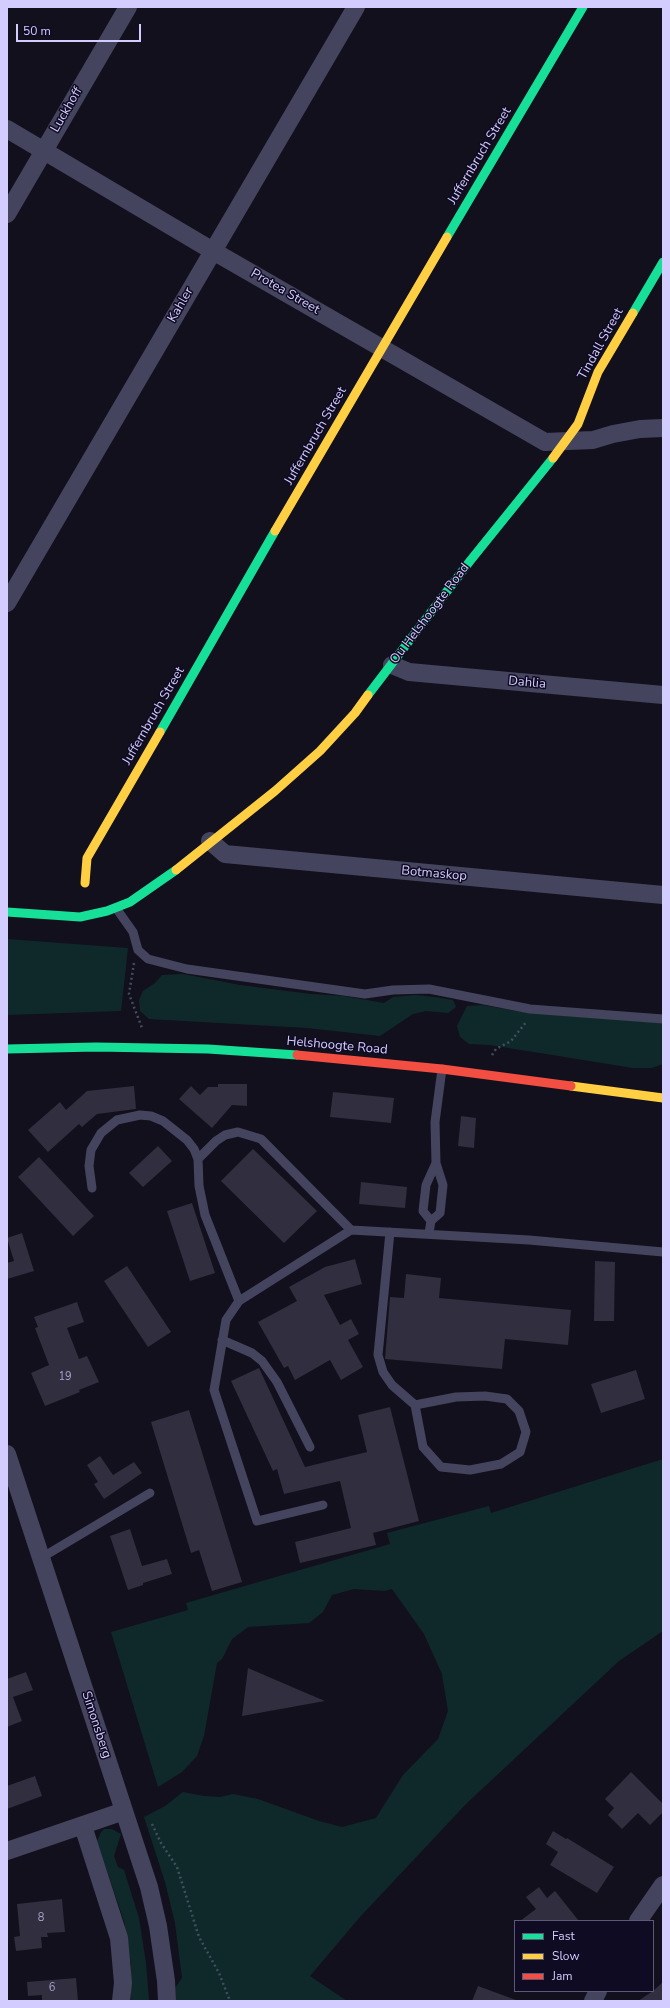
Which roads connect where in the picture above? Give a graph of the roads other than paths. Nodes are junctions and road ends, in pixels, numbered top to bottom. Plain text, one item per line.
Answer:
1 (128, 7) edge
2 (356, 7) edge
3 (583, 7) edge
4 (7, 129) edge
5 (44, 150) junction
6 (7, 214) edge
7 (213, 251) junction
8 (663, 262) edge
9 (382, 348) junction
10 (663, 428) edge
11 (567, 441) junction
12 (7, 603) edge
13 (392, 665) junction
14 (663, 695) edge
15 (210, 841) junction
16 (85, 883) dead end
17 (663, 895) edge
18 (116, 908) junction
19 (7, 912) edge
20 (663, 1019) edge
21 (7, 1049) edge
22 (442, 1069) junction
23 (663, 1098) edge
24 (198, 1159) junction
25 (436, 1163) junction
26 (92, 1188) dead end
27 (431, 1221) junction
28 (351, 1230) junction
29 (390, 1232) junction
30 (429, 1233) junction
31 (663, 1252) edge
32 (239, 1301) junction
33 (222, 1340) junction
34 (415, 1405) junction
35 (310, 1447) dead end
36 (7, 1454) edge
37 (150, 1493) dead end
38 (323, 1505) dead end
39 (41, 1558) junction
40 (124, 1811) junction
41 (83, 1826) junction
42 (7, 1851) edge
43 (663, 1885) edge
44 (639, 1920) edge
45 (598, 1992) edge
46 (121, 2001) edge
47 (167, 2001) edge
48 (593, 2001) edge

1 - 5 street, Luckhoff
2 - 7 street, Kahler
3 - 9 street, Juffernbruch Street
4 - 5 street, Protea Street
5 - 6 street, Luckhoff
5 - 7 street, Protea Street
7 - 9 street, Protea Street
7 - 12 street, Kahler
8 - 11 street, Tindall Street
9 - 11 street, Protea Street
9 - 16 street, Juffernbruch Street
10 - 11 street
11 - 13 street, Ou Helshoogte Road
13 - 14 street, Dahlia
13 - 15 street, Ou Helshoogte Road
15 - 17 street, Botmaskop
15 - 18 street, Ou Helshoogte Road
18 - 19 street, Ou Helshoogte Road
18 - 20 lane
21 - 22 street, Helshoogte Road
22 - 23 street, Helshoogte Road
22 - 25 lane
24 - 26 lane
24 - 28 lane
24 - 32 lane
25 - 27 lane
25 - 27 lane
27 - 30 lane
28 - 29 lane
28 - 32 lane
29 - 30 lane
29 - 34 lane
30 - 31 lane
32 - 33 lane
33 - 35 lane
33 - 38 lane
34 - 34 lane
36 - 39 street, Simonsberg
37 - 39 lane
39 - 40 street, Simonsberg
40 - 41 street
40 - 47 street, Simonsberg
41 - 42 street
41 - 46 street
43 - 44 street
45 - 48 street

